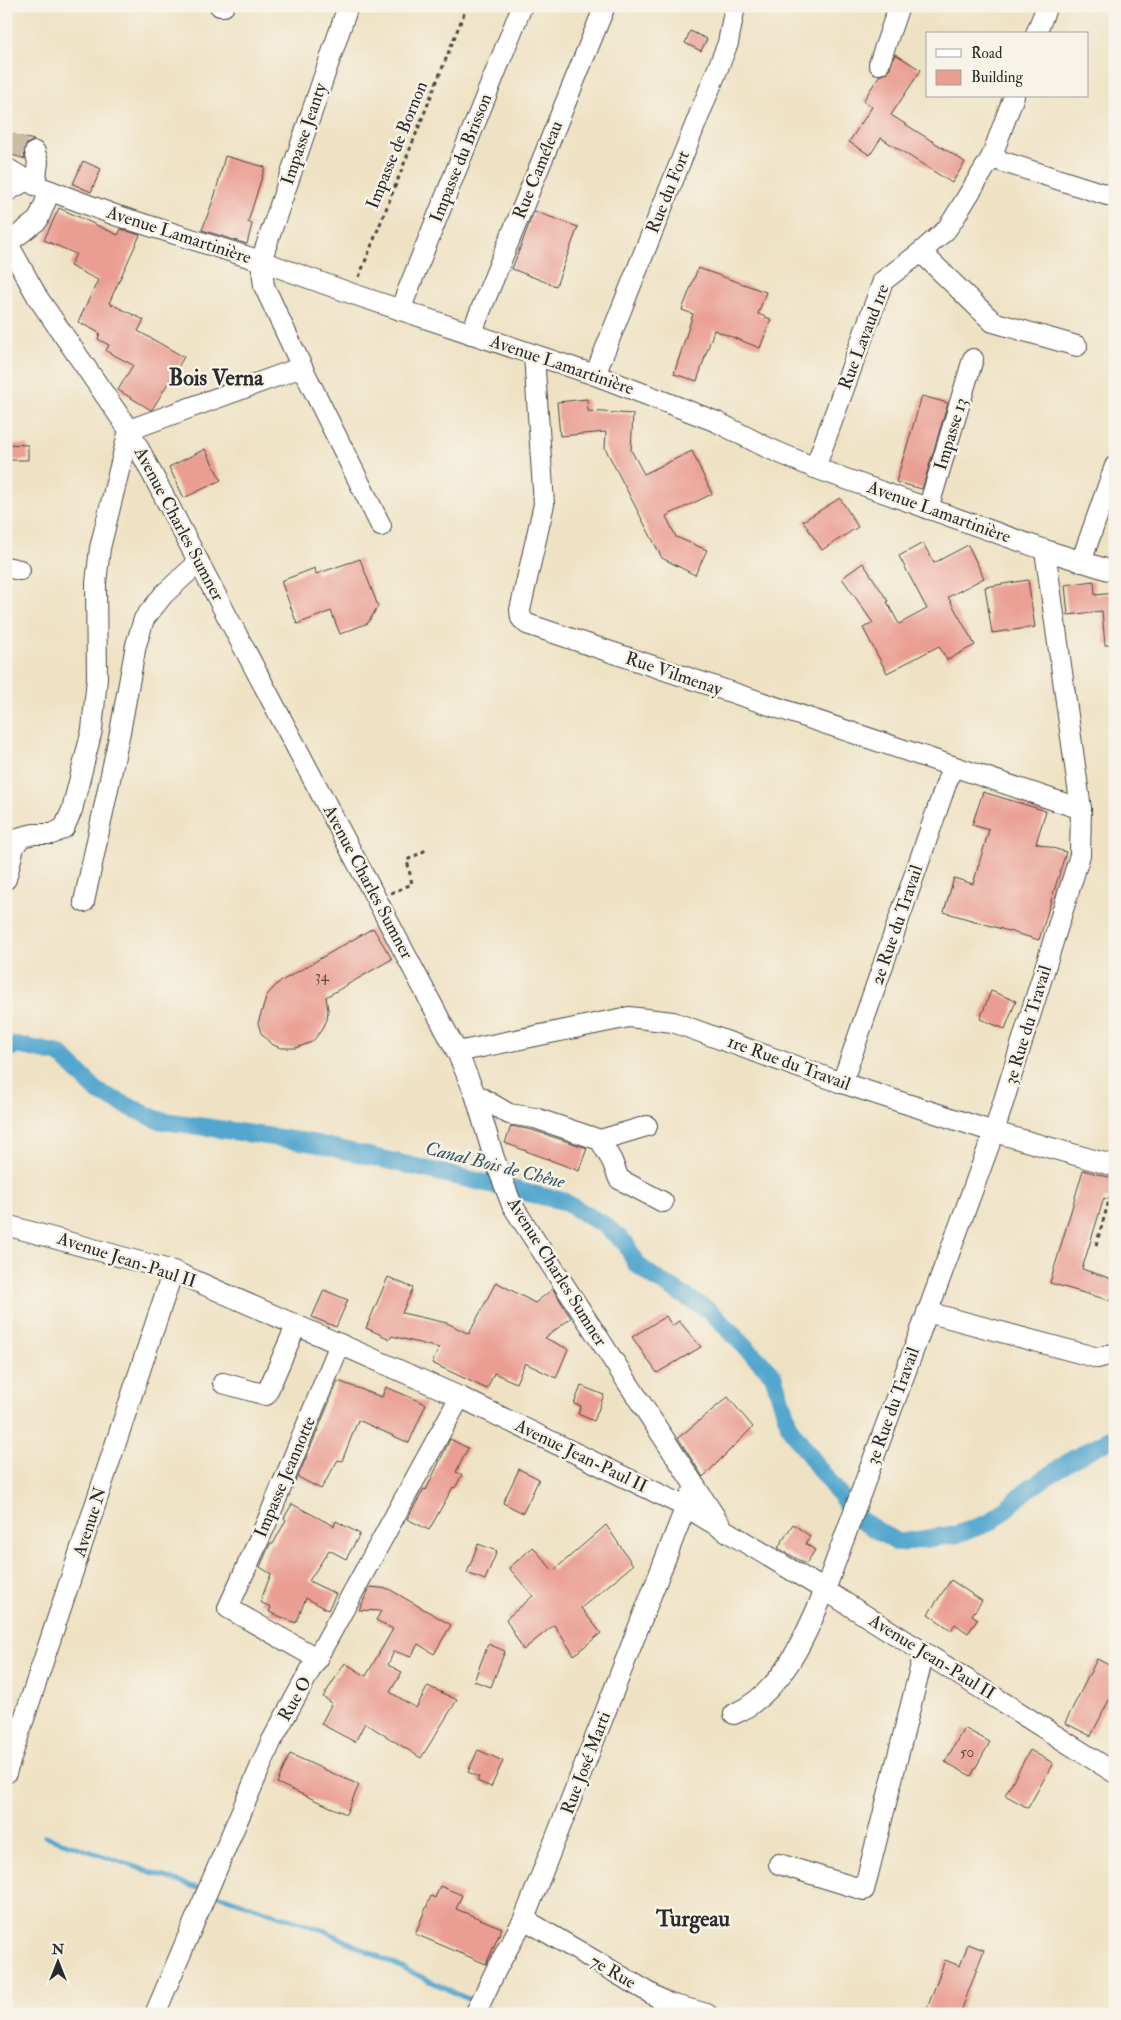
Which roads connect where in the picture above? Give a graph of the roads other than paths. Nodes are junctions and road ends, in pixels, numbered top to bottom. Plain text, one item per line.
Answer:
1 (348, 6) edge
2 (522, 6) edge
3 (604, 6) edge
4 (735, 6) edge
5 (899, 6) edge
6 (1046, 6) edge
7 (1037, 32) edge
8 (879, 64) dead end
9 (1013, 98) edge
10 (35, 152) dead end
11 (991, 158) junction
12 (6, 168) edge
13 (38, 185) junction
14 (6, 192) edge
15 (1115, 194) edge
16 (7, 242) edge
17 (921, 252) junction
18 (261, 261) junction
19 (400, 310) junction
20 (471, 334) junction
21 (1077, 346) dead end
22 (534, 356) junction
23 (973, 359) dead end
24 (302, 367) junction
25 (595, 375) junction
26 (129, 430) junction
27 (1115, 466) edge
28 (815, 468) junction
29 (928, 509) junction
30 (381, 526) dead end
31 (1045, 550) junction
32 (199, 562) junction
33 (1081, 562) junction
34 (1115, 572) edge
35 (952, 767) junction
36 (1081, 809) junction
37 (6, 879) edge
38 (84, 902) dead end
39 (457, 1052) junction
40 (842, 1083) junction
41 (476, 1094) junction
42 (647, 1126) dead end
43 (994, 1132) junction
44 (600, 1140) junction
45 (1115, 1166) edge
46 (663, 1202) dead end
47 (6, 1225) edge
48 (173, 1271) junction
49 (927, 1312) junction
50 (296, 1326) junction
51 (340, 1344) junction
52 (1115, 1353) edge
53 (223, 1383) dead end
54 (460, 1397) junction
55 (694, 1485) junction
56 (686, 1507) junction
57 (721, 1526) junction
58 (825, 1590) junction
59 (924, 1653) junction
60 (318, 1658) junction
61 (734, 1714) dead end
62 (6, 1773) edge
63 (1115, 1773) edge
64 (779, 1864) dead end
65 (524, 1920) junction
66 (155, 2014) edge
67 (475, 2014) edge
68 (707, 2014) edge

1 - 18 street, Impasse Jeanty
2 - 19 street, Impasse du Brisson
3 - 20 street, Rue Caméleau
4 - 25 street, Rue du Fort
5 - 8 street
6 - 7 street
9 - 11 street, Rue Lavaud 1re
10 - 13 street
11 - 15 street
11 - 17 street, Rue Lavaud 1re
12 - 13 street, Avenue Lamartinière
13 - 14 street
13 - 16 street
13 - 18 street, Avenue Lamartinière
16 - 26 street, Avenue Charles Sumner
17 - 21 street
17 - 28 street, Rue Lavaud 1re
18 - 19 street, Avenue Lamartinière
18 - 24 street
19 - 20 street, Avenue Lamartinière
20 - 22 street, Avenue Lamartinière
22 - 25 street, Avenue Lamartinière
22 - 35 street, Rue Vilmenay
23 - 29 street, Impasse 13
24 - 26 street
24 - 30 street
25 - 28 street, Avenue Lamartinière
26 - 32 street, Avenue Charles Sumner
26 - 37 street
27 - 33 street
28 - 29 street, Avenue Lamartinière
29 - 31 street, Avenue Lamartinière
31 - 33 street, Avenue Lamartinière
31 - 36 street, 3e Rue du Travail
32 - 38 street
32 - 39 street, Avenue Charles Sumner
33 - 34 street, Avenue Lamartinière
35 - 36 street, Rue Vilmenay
35 - 40 street, 2e Rue du Travail
36 - 43 street, 3e Rue du Travail
39 - 40 street, 1re Rue du Travail
39 - 41 street, Avenue Charles Sumner
40 - 43 street, 1re Rue du Travail
41 - 44 street
41 - 55 street, Avenue Charles Sumner
42 - 44 street
43 - 45 street, 1re Rue du Travail
43 - 49 street, 3e Rue du Travail
44 - 46 street
47 - 48 street, Avenue Jean-Paul II
48 - 50 street, Avenue Jean-Paul II
48 - 62 street, Avenue N
49 - 52 street
49 - 58 street, 3e Rue du Travail
50 - 51 street, Avenue Jean-Paul II
50 - 53 street
51 - 54 street, Avenue Jean-Paul II
51 - 60 street, Impasse Jeannotte
54 - 56 street, Avenue Jean-Paul II
54 - 60 street, Rue O
55 - 56 street, Rue José Marti
55 - 57 street, Avenue Charles Sumner
56 - 57 street, Avenue Jean-Paul II
56 - 65 street, Rue José Marti
57 - 58 street, Avenue Jean-Paul II
58 - 59 street, Avenue Jean-Paul II
58 - 61 street, 3e Rue du Travail
59 - 63 street, Avenue Jean-Paul II
59 - 64 street
60 - 66 street, Rue O
65 - 67 street, Rue José Marti
65 - 68 street, 7e Rue

